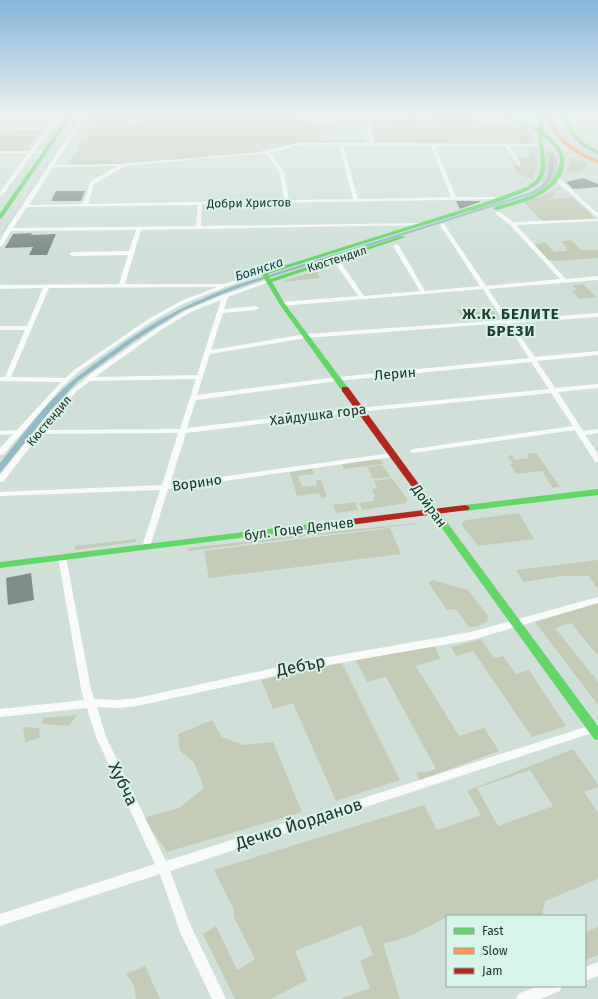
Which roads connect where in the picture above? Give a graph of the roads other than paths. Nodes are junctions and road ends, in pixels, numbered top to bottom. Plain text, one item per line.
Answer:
1 (26, 160) edge
2 (40, 160) edge
3 (55, 160) edge
4 (186, 160) edge
5 (273, 160) edge
6 (345, 160) edge
7 (439, 160) edge
8 (516, 160) edge
9 (543, 160) edge
10 (562, 160) edge
11 (519, 164) dead end
12 (120, 165) junction
13 (51, 166) junction
14 (554, 182) junction
15 (565, 187) junction
16 (0, 195) edge
17 (503, 198) junction
18 (454, 199) junction
19 (473, 199) junction
20 (356, 201) junction
21 (287, 202) junction
22 (200, 203) junction
23 (485, 204) junction
24 (85, 205) junction
25 (25, 206) junction
26 (498, 213) dead end
27 (0, 217) edge
28 (598, 219) edge
29 (512, 224) junction
30 (442, 225) junction
31 (198, 227) junction
32 (139, 228) junction
33 (396, 228) junction
34 (9, 230) junction
35 (0, 245) edge
36 (396, 246) dead end
37 (131, 253) junction
38 (72, 254) dead end
39 (339, 264) dead end
40 (266, 277) junction
41 (598, 278) edge
42 (565, 281) junction
43 (206, 284) junction
44 (122, 285) junction
45 (227, 285) junction
46 (47, 286) junction
47 (0, 287) edge
48 (484, 287) junction
49 (241, 289) junction
50 (212, 290) junction
51 (423, 292) junction
52 (225, 296) junction
53 (362, 297) junction
54 (282, 304) junction
55 (256, 308) dead end
56 (220, 311) junction
57 (598, 315) edge
58 (507, 322) junction
59 (0, 328) edge
60 (29, 328) junction
61 (306, 336) junction
62 (207, 353) junction
63 (598, 354) edge
64 (534, 361) junction
65 (199, 377) junction
66 (4, 379) edge
67 (88, 379) junction
68 (337, 379) junction
69 (67, 380) junction
70 (598, 386) edge
71 (554, 391) junction
72 (193, 398) junction
73 (359, 410) junction
74 (579, 430) junction
75 (182, 431) junction
76 (598, 431) edge
77 (18, 432) junction
78 (38, 432) junction
79 (0, 433) edge
80 (413, 451) dead end
81 (0, 453) edge
82 (392, 455) junction
83 (598, 460) edge
84 (0, 480) edge
85 (165, 487) junction
86 (598, 492) edge
87 (0, 494) edge
88 (433, 512) junction
89 (146, 547) junction
90 (62, 557) junction
91 (0, 565) edge
92 (598, 600) edge
93 (514, 623) junction
94 (90, 703) junction
95 (0, 713) edge
96 (596, 730) edge
97 (163, 868) junction
98 (0, 920) edge
99 (598, 969) edge
100 (586, 974) edge
101 (553, 987) edge
102 (219, 999) edge
103 (523, 999) edge

1 - 16 street
2 - 27 street
3 - 13 street
4 - 12 street
5 - 21 street
6 - 20 street
7 - 18 street
8 - 11 street
9 - 17 street, Кюстендил
10 - 14 street
12 - 13 street
12 - 24 street
13 - 25 street
14 - 15 street
14 - 15 street
14 - 30 street, Кюстендил
15 - 28 street
17 - 19 street, Добри Христов
17 - 23 street, Кюстендил
18 - 19 street, Добри Христов
18 - 20 street, Добри Христов
19 - 23 street, Добри Христов
20 - 21 street, Добри Христов
21 - 22 street, Добри Христов
22 - 24 street, Добри Христов
22 - 31 street
23 - 33 street, Кюстендил
24 - 25 street, Добри Христов
25 - 34 street
26 - 29 street
28 - 29 street
29 - 42 street
30 - 40 street, Кюстендил
30 - 48 street
31 - 32 street
31 - 33 street
32 - 34 street
32 - 37 street
33 - 40 street, Кюстендил
34 - 35 street
36 - 51 street
37 - 38 street
37 - 44 street
39 - 53 street
40 - 45 street, Кюстендил
40 - 49 street, Кюстендил
40 - 54 street, Дойран
41 - 42 street
42 - 48 street
43 - 44 street
43 - 45 street
43 - 50 street
44 - 46 street
45 - 49 street
45 - 50 street, Кюстендил
46 - 47 street
46 - 60 street
48 - 51 street
48 - 58 street
49 - 52 street, Кюстендил
50 - 69 street, Кюстендил
51 - 53 street
52 - 56 street
52 - 67 street, Кюстендил
53 - 54 street
54 - 61 street, Дойран
55 - 56 street
56 - 62 street
57 - 58 street
58 - 61 street
58 - 64 street
59 - 60 street
60 - 66 street
61 - 62 street
61 - 68 street, Дойран
62 - 65 street
63 - 64 street, Лерин
64 - 68 street, Лерин
64 - 71 street
65 - 67 street
65 - 72 street
66 - 69 street
67 - 78 street, Кюстендил
68 - 72 street, Лерин
68 - 73 street, Дойран
69 - 77 street, Кюстендил
70 - 71 street, Хайдушка гора
71 - 73 street, Хайдушка гора
71 - 74 street
72 - 75 street
73 - 75 street, Хайдушка гора
73 - 82 street, Дойран
74 - 76 street
74 - 80 street
74 - 83 street
75 - 78 street, Хайдушка гора
75 - 85 street
77 - 79 street
77 - 81 street, Кюстендил
78 - 84 street, Кюстендил
82 - 85 street, Ворино
82 - 88 street, Дойран
85 - 87 street, Ворино
85 - 89 street
86 - 88 street, бул. Гоце Делчев
88 - 89 street, бул. Гоце Делчев
88 - 93 street, Дойран
89 - 90 street, бул. Гоце Делчев
90 - 91 street, бул. Гоце Делчев
90 - 94 street, Хубча
92 - 93 street, Дебър
93 - 94 street, Дебър
93 - 96 street, Дойран
94 - 95 street, Дебър
94 - 97 street, Хубча
96 - 97 street, Дечко Йорданов
97 - 98 street, Дечко Йорданов
97 - 102 street, Хубча
99 - 100 street
101 - 103 street

